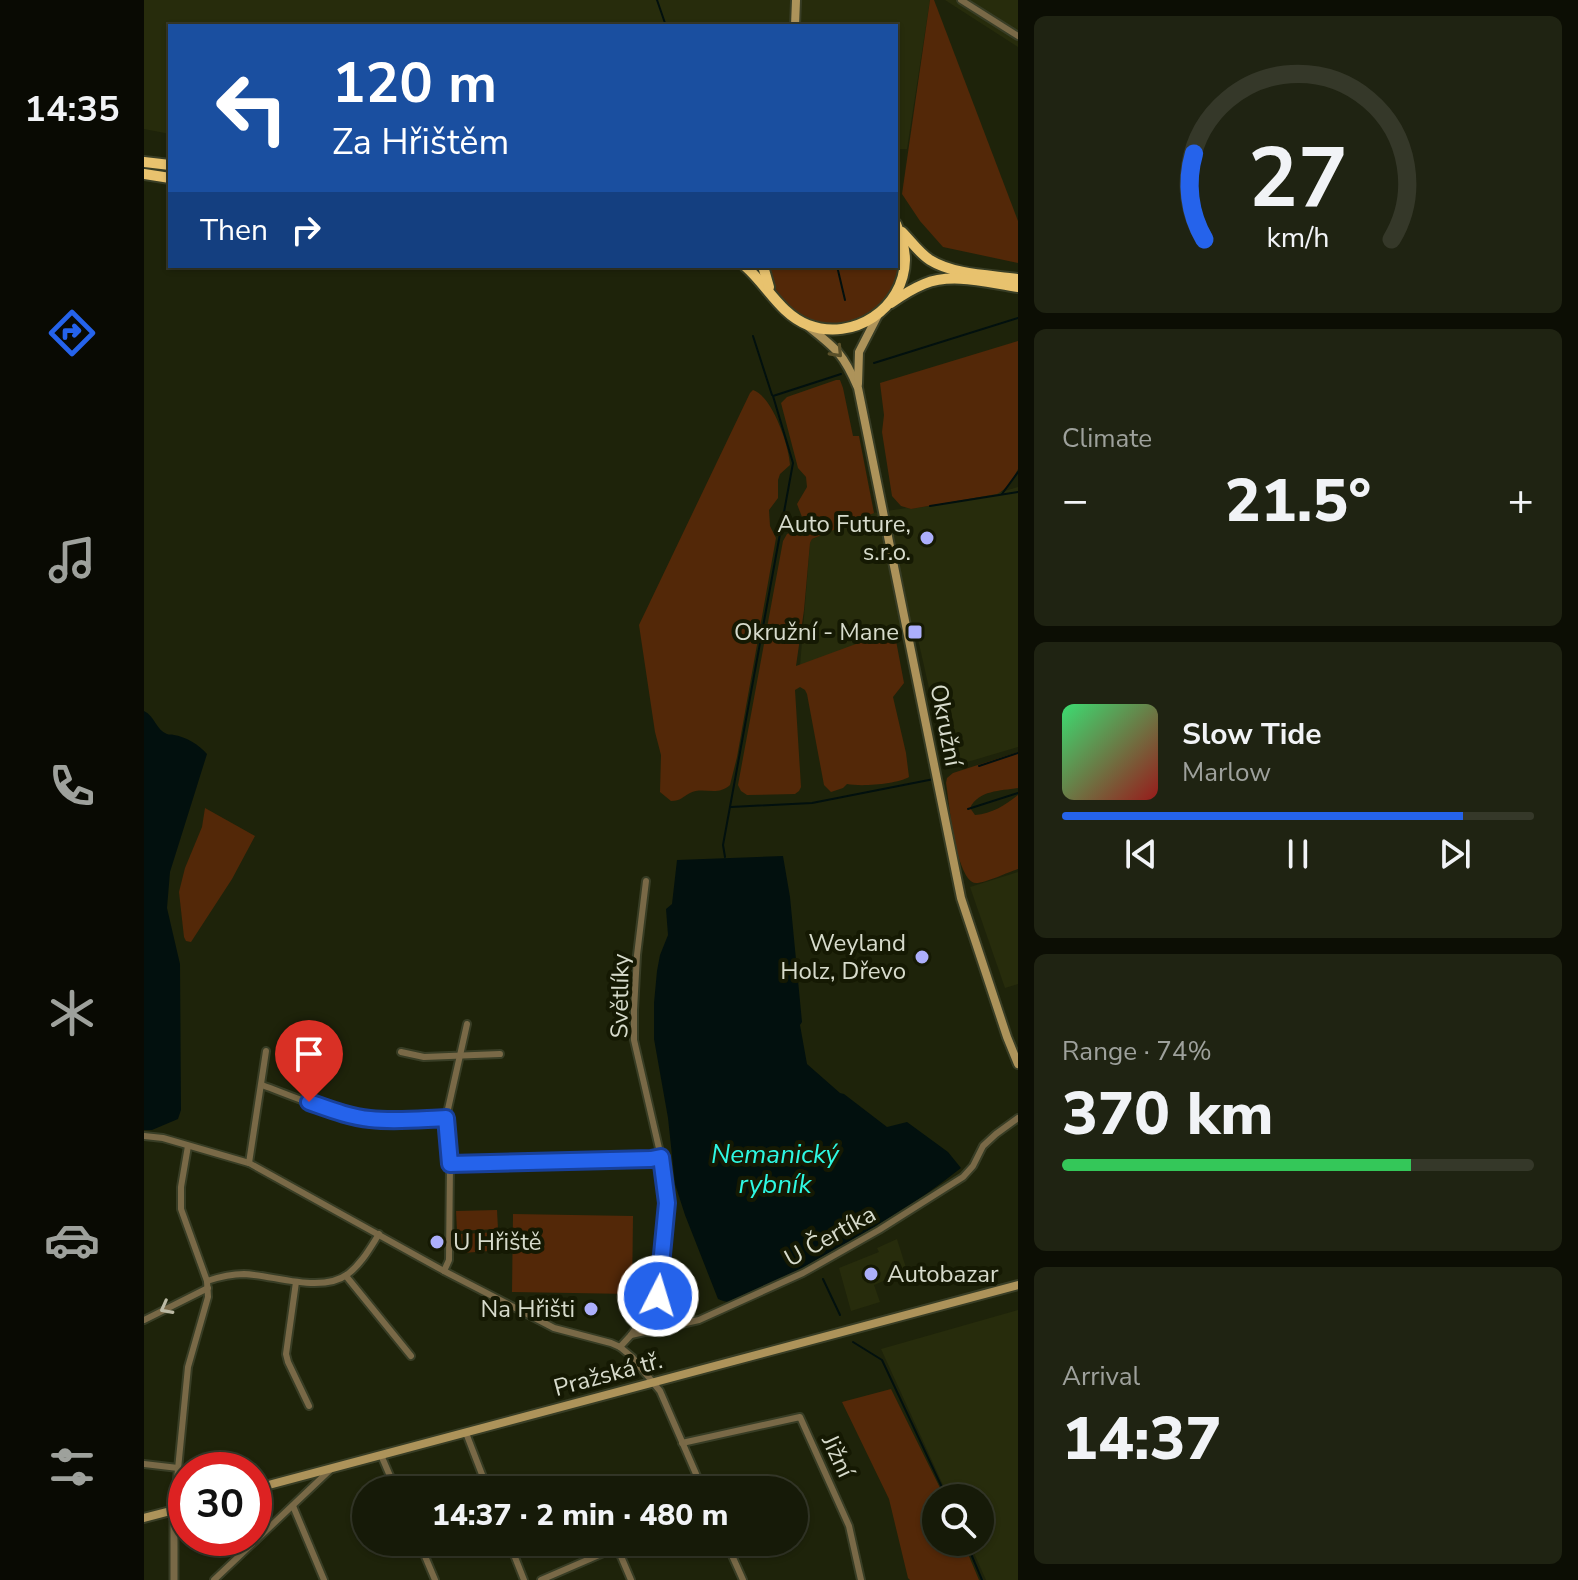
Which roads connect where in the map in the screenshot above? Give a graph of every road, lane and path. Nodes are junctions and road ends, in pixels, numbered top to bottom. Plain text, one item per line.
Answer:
1 (796, 0) edge
2 (961, 0) edge
3 (795, 24) edge
4 (1018, 36) edge
5 (144, 162) edge
6 (168, 165) edge
7 (144, 174) edge
8 (168, 178) edge
9 (898, 226) edge
10 (898, 230) edge
11 (747, 268) edge
12 (763, 268) edge
13 (1018, 279) edge
14 (1018, 287) edge
15 (771, 293) junction
16 (889, 304) junction
17 (878, 315) junction
18 (806, 324) junction
19 (858, 388) junction
20 (646, 881) dead end
21 (467, 1024) dead end
22 (266, 1051) dead end
23 (401, 1052) dead end
24 (500, 1054) dead end
25 (459, 1055) junction
26 (1018, 1064) edge
27 (262, 1085) junction
28 (446, 1118) junction
29 (1018, 1118) edge
30 (144, 1136) edge
31 (188, 1146) junction
32 (661, 1157) junction
33 (249, 1163) junction
34 (450, 1164) junction
35 (379, 1234) junction
36 (444, 1271) junction
37 (346, 1276) junction
38 (296, 1282) junction
39 (207, 1285) junction
40 (1018, 1285) edge
41 (144, 1320) edge
42 (631, 1335) junction
43 (620, 1347) junction
44 (411, 1356) dead end
45 (653, 1383) junction
46 (309, 1406) dead end
47 (466, 1433) junction
48 (682, 1443) junction
49 (180, 1452) edge
50 (381, 1455) junction
51 (144, 1464) edge
52 (168, 1467) edge
53 (333, 1468) junction
54 (390, 1476) edge
55 (483, 1476) edge
56 (697, 1476) edge
57 (272, 1484) edge
58 (293, 1506) junction
59 (168, 1512) edge
60 (144, 1518) edge
61 (174, 1556) edge
62 (425, 1556) edge
63 (515, 1556) edge
64 (596, 1556) edge
65 (621, 1556) edge
66 (732, 1556) edge
67 (174, 1580) edge
68 (214, 1580) edge
69 (324, 1580) edge
70 (435, 1580) edge
71 (524, 1580) edge
72 (541, 1580) edge
73 (631, 1580) edge
74 (743, 1580) edge
75 (861, 1580) edge

1 - 3 main road
2 - 4 street
5 - 6 highway
7 - 8 highway
9 - 13 highway
10 - 16 highway
11 - 15 highway
12 - 15 highway
14 - 16 highway
15 - 18 highway
16 - 17 highway
17 - 18 highway
17 - 19 main road, Okružní
18 -> 19 main road, Okružní
19 - 26 main road, Okružní
20 - 32 street, Světlíky
21 - 25 street
22 - 27 street
23 - 25 street
24 - 25 street
25 - 28 street
27 - 28 street
27 - 33 street
28 - 34 street
29 - 42 street, U Čertíka
30 - 31 street
31 - 33 street
31 - 39 street
32 - 34 street
32 - 42 street
33 - 35 street
34 - 36 street
35 - 36 street
35 - 37 street
36 - 43 street
37 - 38 street
37 - 44 street
38 - 39 street
38 - 46 street
39 -> 41 street
39 - 49 street
40 - 45 main road, Pražská tř.
42 - 43 street
43 - 45 street
45 - 47 main road, Pražská tř.
45 - 48 street
47 - 50 main road, Pražská tř.
47 - 55 street
48 - 56 street
48 - 75 street, Jižní
50 - 53 main road, Pražská tř.
50 - 54 street
51 - 52 street
53 - 57 main road, Pražská tř.
53 - 58 street
58 - 68 street
58 - 69 street
59 - 60 main road
61 - 67 street
62 - 70 street
63 - 71 street
64 - 72 street
65 - 73 street
66 - 74 street

